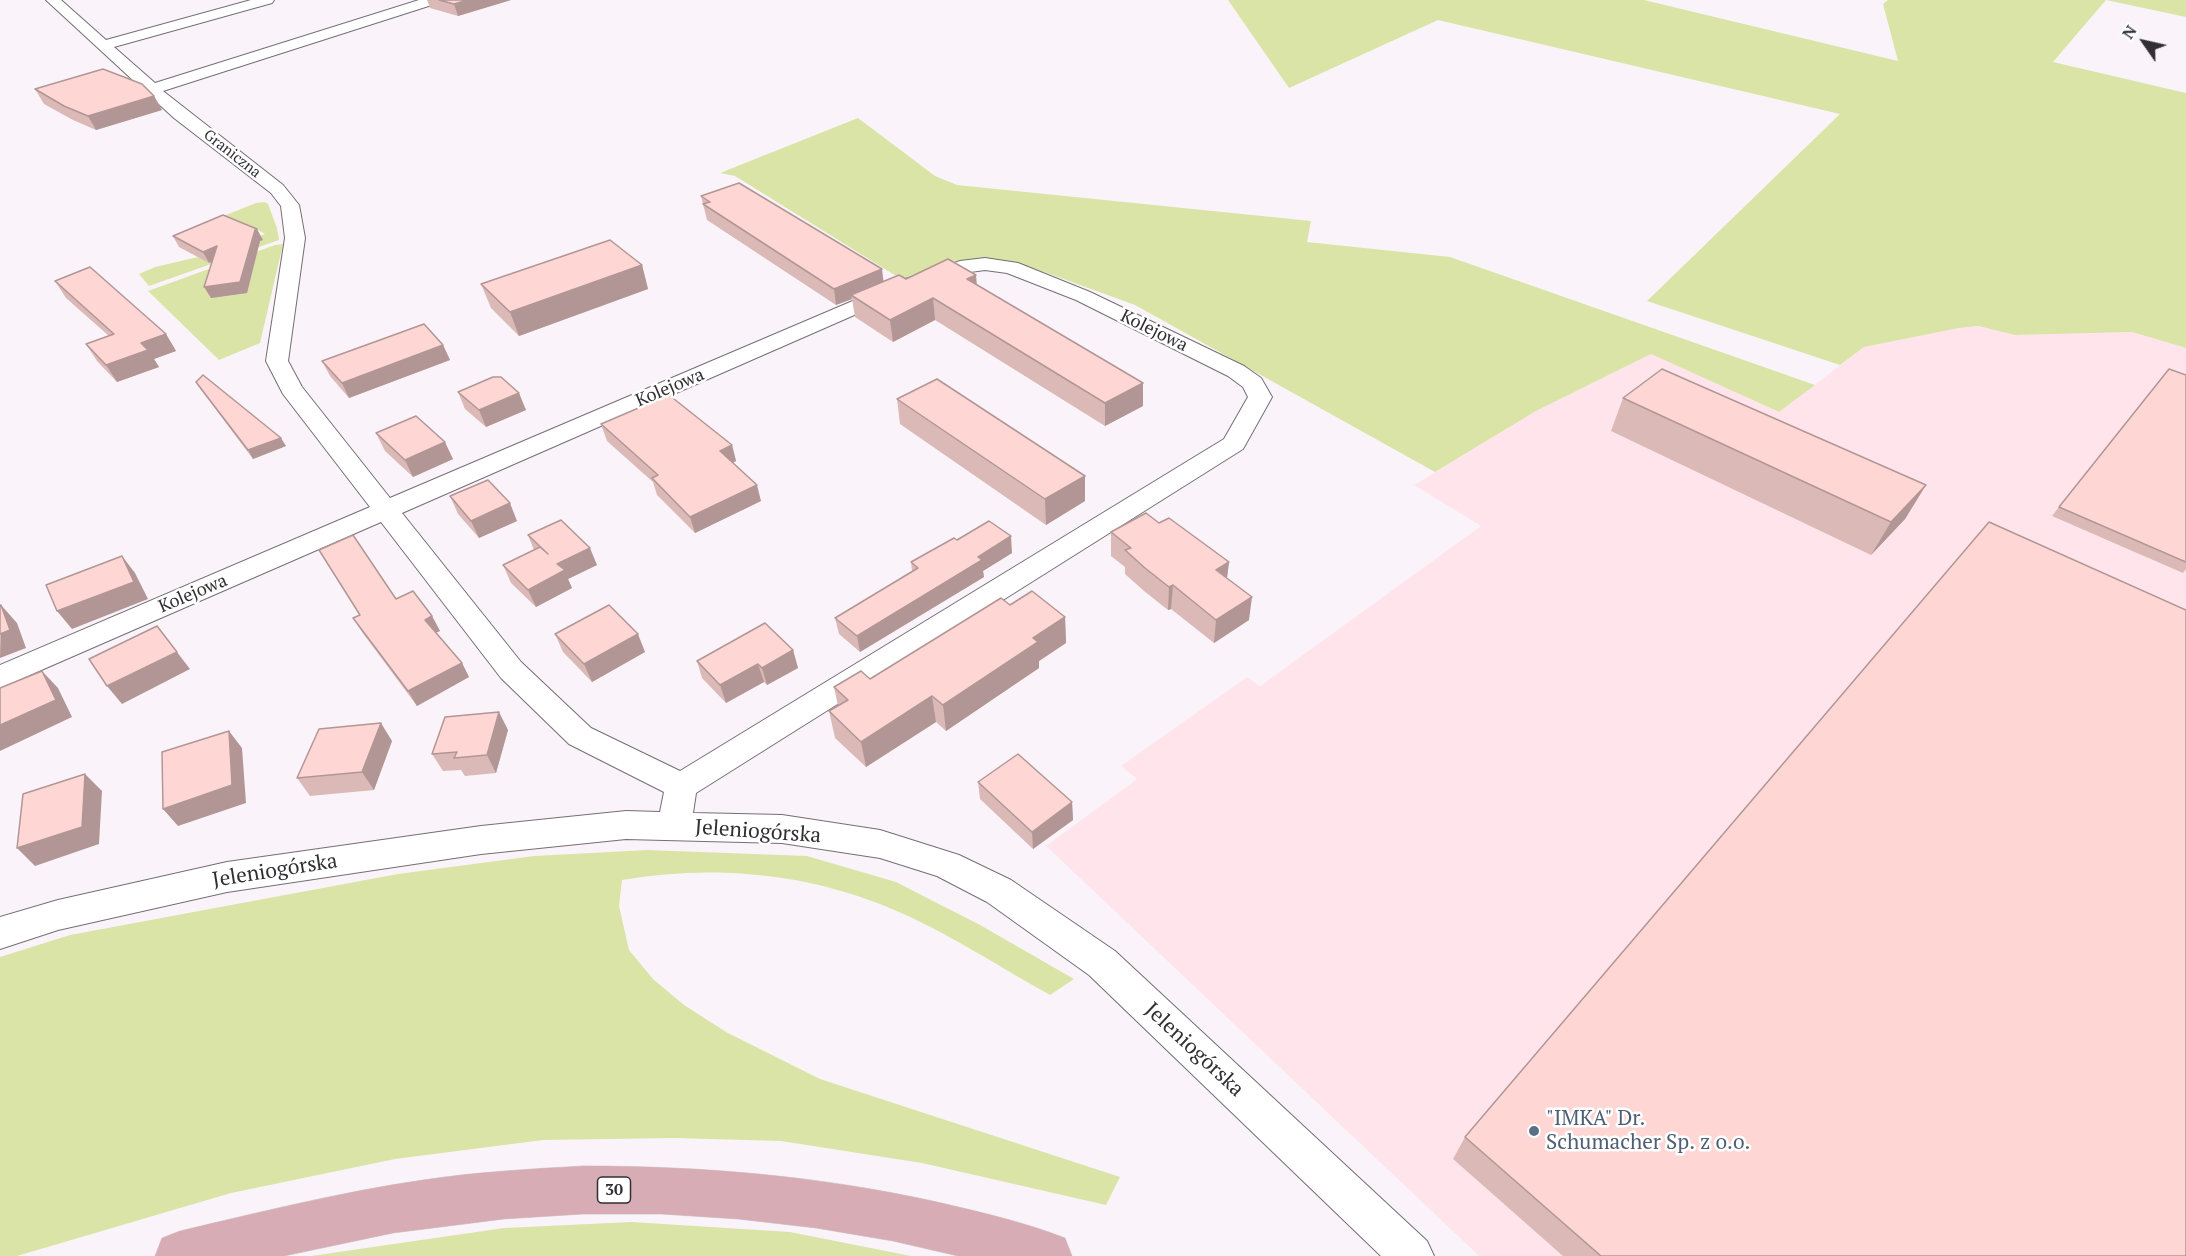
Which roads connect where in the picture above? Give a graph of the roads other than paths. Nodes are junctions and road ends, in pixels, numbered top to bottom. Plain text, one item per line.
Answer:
1 (53, 0) edge
2 (267, 0) edge
3 (434, 0) edge
4 (104, 45) junction
5 (153, 89) junction
6 (386, 511) junction
7 (0, 677) edge
8 (681, 786) junction
9 (674, 826) junction
10 (0, 933) edge
11 (180, 1256) edge
12 (1047, 1256) edge
13 (1412, 1256) edge

1 - 4 street, Graniczna
2 - 4 street
3 - 5 street
4 - 5 street, Graniczna
5 - 6 street, Graniczna
6 - 7 street, Kolejowa
6 - 8 street
6 - 8 street, Kolejowa
8 - 9 street
9 - 10 street, Jeleniogórska
9 - 13 street, Jeleniogórska
11 - 12 main road, 30

